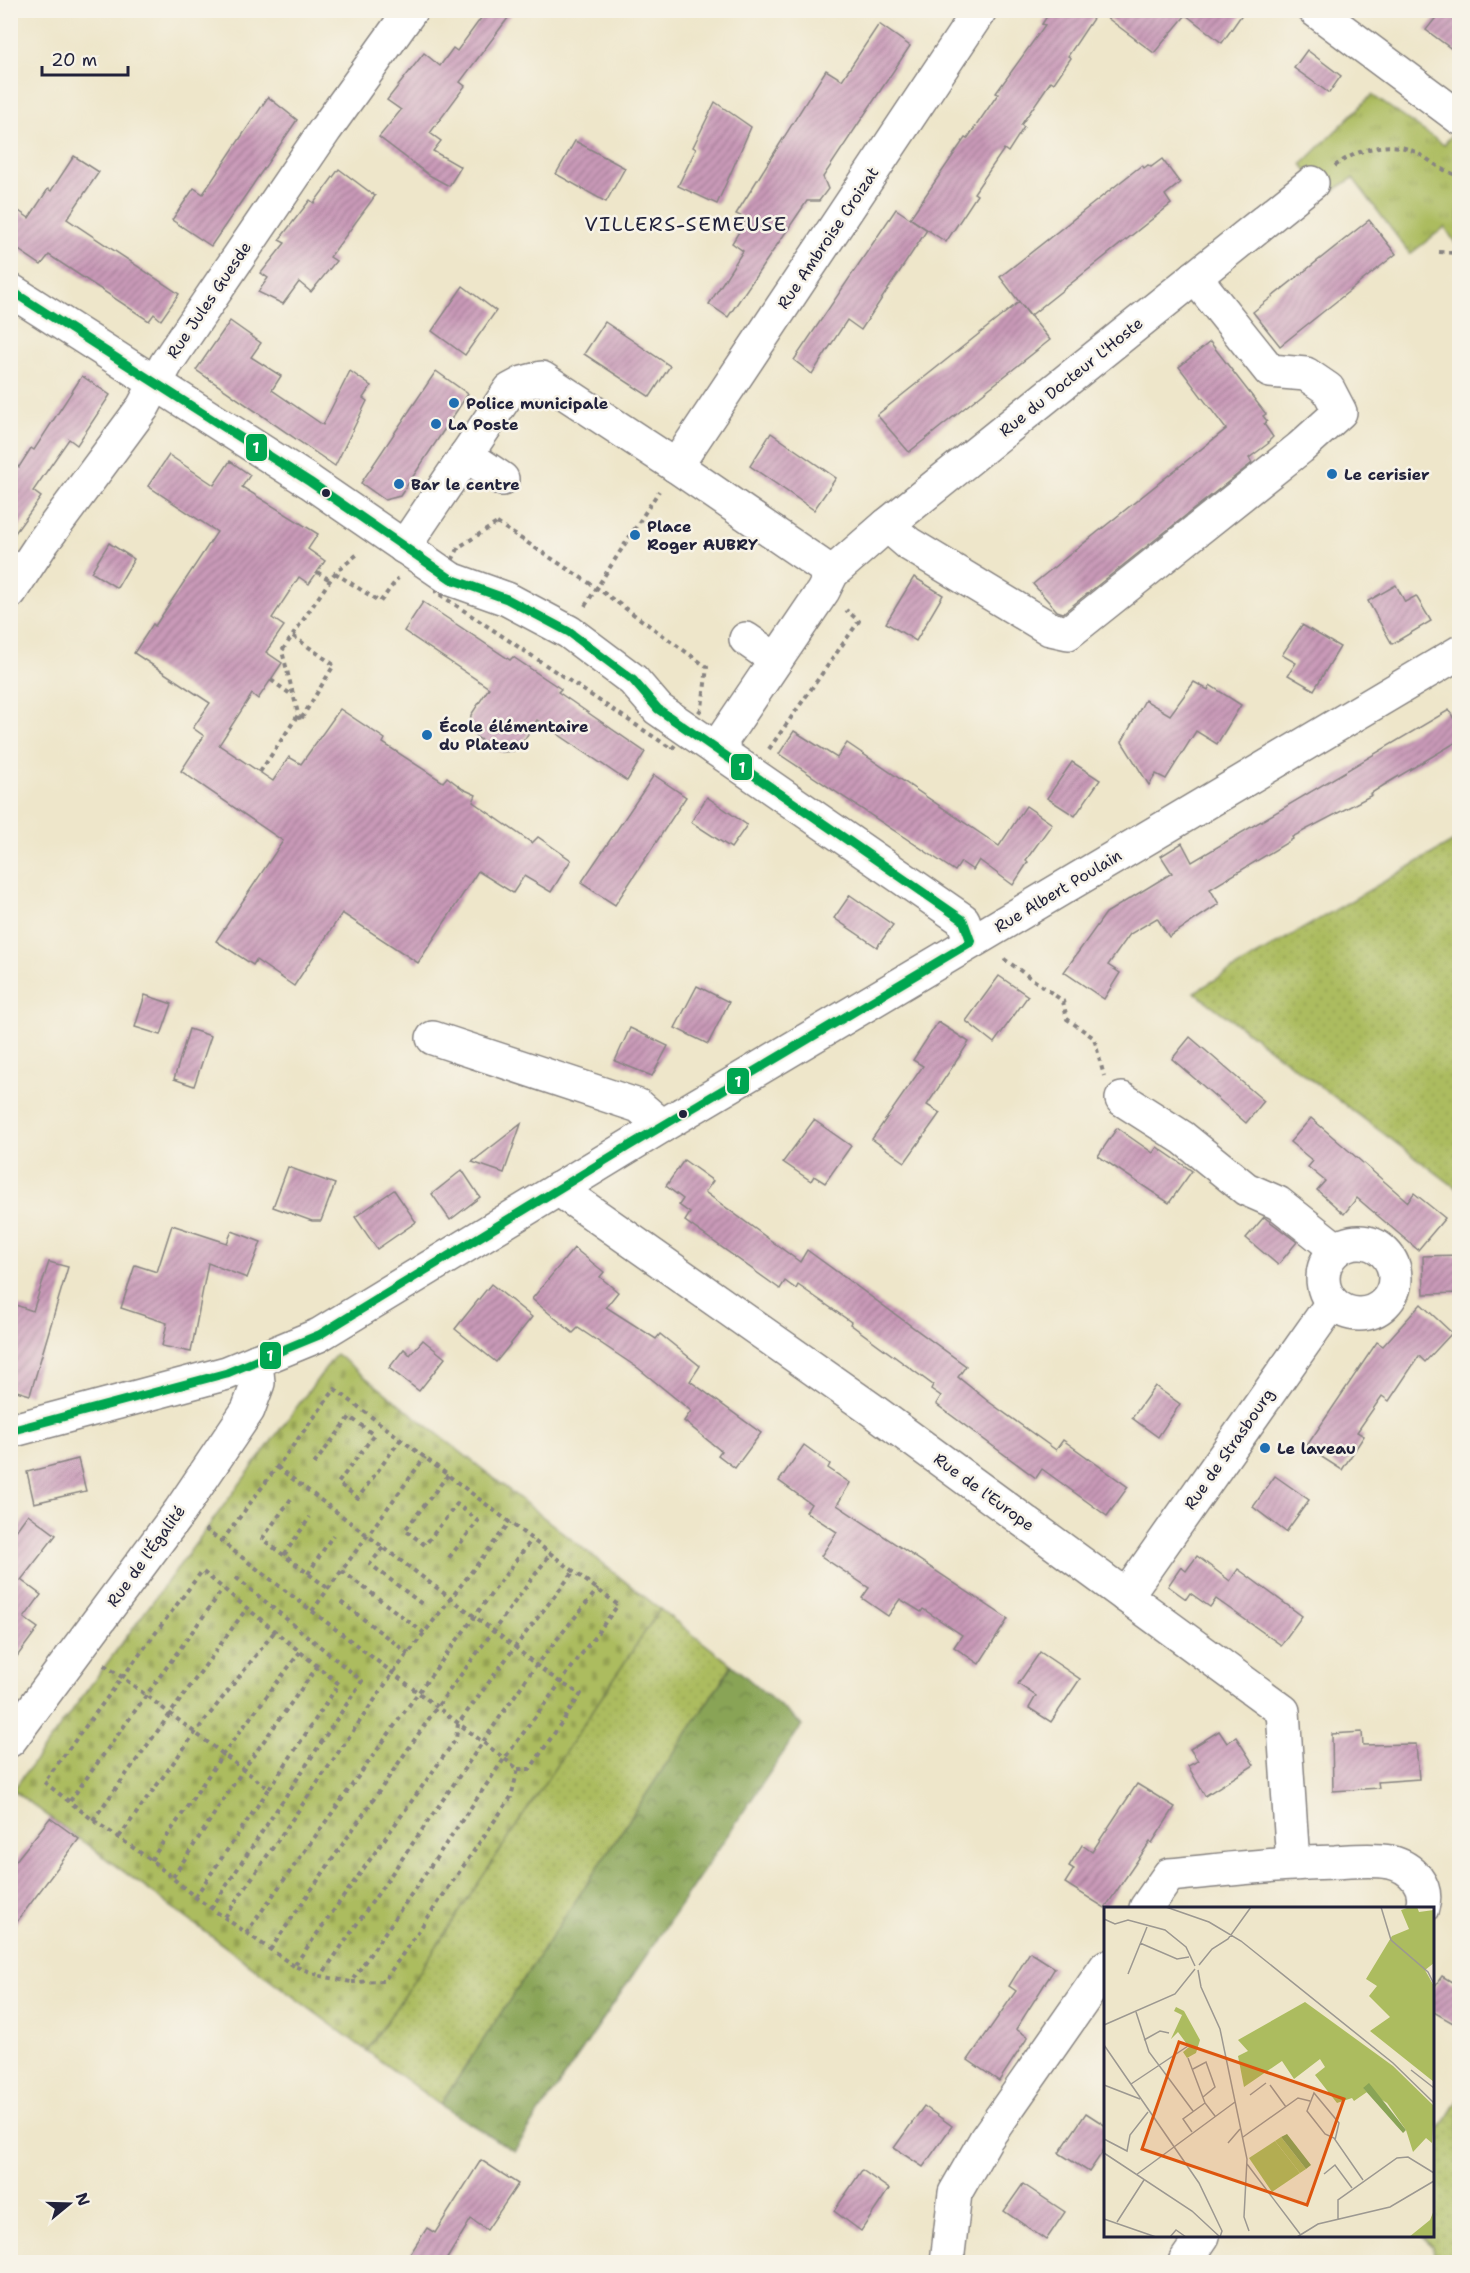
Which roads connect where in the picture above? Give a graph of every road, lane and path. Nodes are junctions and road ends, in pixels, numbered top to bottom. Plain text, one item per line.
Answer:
1 (411, 10) edge
2 (980, 10) edge
3 (1315, 10) edge
4 (1460, 118) edge
5 (1460, 176) edge
6 (1312, 183) joint
7 (1439, 252) dead end
8 (1460, 253) edge
9 (1196, 277) junction
10 (10, 290) edge
11 (156, 382) junction
12 (466, 455) junction
13 (676, 466) junction
14 (502, 479) dead end
15 (887, 525) junction
16 (395, 549) junction
17 (317, 572) dead end
18 (335, 573) junction
19 (832, 573) junction
20 (330, 580) junction
21 (10, 592) edge
22 (569, 632) junction
23 (293, 636) junction
24 (746, 639) dead end
25 (1460, 652) edge
26 (776, 660) junction
27 (271, 680) dead end
28 (294, 696) junction
29 (298, 714) junction
30 (716, 749) junction
31 (260, 772) dead end
32 (974, 940) junction
33 (433, 1038) dead end
34 (1122, 1099) joint
35 (662, 1126) junction
36 (558, 1189) junction
37 (1336, 1249) junction
38 (1332, 1303) junction
39 (256, 1361) junction
40 (10, 1431) edge
41 (401, 1439) junction
42 (425, 1457) junction
43 (314, 1464) dead end
44 (277, 1467) junction
45 (448, 1475) junction
46 (291, 1498) dead end
47 (180, 1511) junction
48 (310, 1517) dead end
49 (510, 1522) junction
50 (333, 1535) dead end
51 (368, 1537) junction
52 (532, 1539) junction
53 (222, 1541) junction
54 (383, 1548) junction
55 (551, 1553) junction
56 (284, 1555) junction
57 (448, 1559) dead end
58 (342, 1571) junction
59 (574, 1571) junction
60 (308, 1574) junction
61 (233, 1575) dead end
62 (223, 1588) junction
63 (329, 1589) junction
64 (598, 1589) junction
65 (1126, 1596) junction
66 (451, 1599) junction
67 (341, 1602) dead end
68 (422, 1604) dead end
69 (247, 1608) junction
70 (312, 1611) junction
71 (474, 1617) junction
72 (275, 1631) junction
73 (495, 1632) junction
74 (424, 1633) junction
75 (79, 1647) junction
76 (515, 1647) junction
77 (300, 1652) junction
78 (409, 1654) junction
79 (536, 1665) junction
80 (318, 1667) junction
81 (393, 1673) junction
82 (122, 1677) junction
83 (561, 1683) junction
84 (418, 1693) junction
85 (147, 1696) junction
86 (437, 1707) junction
87 (170, 1713) junction
88 (458, 1724) junction
89 (195, 1733) junction
90 (10, 1740) edge
91 (482, 1742) junction
92 (223, 1754) junction
93 (504, 1759) junction
94 (518, 1769) junction
95 (243, 1770) junction
96 (269, 1790) junction
97 (70, 1801) junction
98 (93, 1820) junction
99 (120, 1837) junction
100 (150, 1860) junction
101 (1293, 1863) junction
102 (172, 1877) junction
103 (195, 1897) junction
104 (1147, 1907) edge
105 (1422, 1907) edge
106 (211, 1909) junction
107 (225, 1917) junction
108 (246, 1933) junction
109 (270, 1950) junction
110 (294, 1966) junction
111 (1104, 1970) edge
112 (321, 1976) junction
113 (351, 1982) junction
114 (1202, 2237) edge
115 (953, 2259) edge
116 (1185, 2262) edge

1 - 11 street, Rue Jules Guesde
2 - 13 street, Rue Ambroise Croizat
3 - 4 street
5 - 6 path
6 - 9 street, Rue du Docteur L'Hoste
7 - 8 path
9 - 15 street, Rue du Docteur L'Hoste
9 - 15 street
10 - 11 street
11 - 16 street
11 - 21 street, Rue Jules Guesde
12 - 13 street
12 - 14 street
12 - 16 street
13 - 19 street
13 - 22 path
15 - 19 street, Rue du Docteur L'Hoste
16 - 18 path
16 - 18 path
16 - 22 street
17 - 20 path
18 - 20 path
19 - 26 street
20 - 23 path
22 - 30 street
23 - 28 path
23 - 29 path
24 - 26 street
25 - 32 street, Rue Albert Poulain
26 - 30 street
27 - 28 path
28 - 29 path
29 - 31 path
30 - 32 street
32 - 34 path
32 - 35 street, Rue Albert Poulain
33 - 35 street
34 - 37 street
35 - 36 street, Rue Albert Poulain
36 - 39 street, Rue Albert Poulain
36 - 65 street, Rue de l'Europe
37 - 38 street
37 - 38 street
38 - 65 street, Rue de Strasbourg
39 - 40 street, Rue Albert Poulain
39 - 47 street, Rue de l'Égalité
41 - 42 path
41 - 43 path
41 - 44 path
42 - 45 path
42 - 51 path
44 - 51 path
44 - 53 path
45 - 49 path
45 - 57 path
46 - 56 path
47 - 53 path
47 - 75 street, Rue de l'Égalité
48 - 56 path
49 - 52 path
49 - 66 path
50 - 60 path
51 - 54 path
51 - 58 path
52 - 55 path
52 - 71 path
53 - 70 path
54 - 66 path
54 - 68 path
55 - 59 path
55 - 73 path
56 - 60 path
58 - 63 path
58 - 74 path
59 - 64 path
59 - 76 path
60 - 63 path
61 - 106 path
62 - 69 path
62 - 82 path
62 - 85 path
63 - 70 path
64 - 79 path
64 - 83 path
65 - 101 street, Rue de l'Europe
66 - 71 path
66 - 74 path
67 - 78 path
69 - 72 path
69 - 87 path
70 - 81 path
71 - 73 path
71 - 84 path
72 - 77 path
72 - 89 path
73 - 76 path
73 - 86 path
74 - 78 path
75 - 82 path
75 - 90 street, Rue de l'Égalité
76 - 79 path
76 - 88 path
77 - 80 path
77 - 92 path
78 - 81 path
79 - 83 path
79 - 91 path
80 - 95 path
80 - 96 path
81 - 84 path
81 - 107 path
82 - 85 path
82 - 97 path
83 - 93 path
83 - 94 path
84 - 86 path
84 - 108 path
85 - 87 path
85 - 97 path
86 - 88 path
86 - 109 path
87 - 89 path
87 - 98 path
88 - 91 path
88 - 110 path
89 - 92 path
89 - 99 path
91 - 93 path
91 - 112 path
92 - 95 path
92 - 100 path
93 - 94 path
93 - 113 path
94 - 113 path
95 - 96 path
95 - 102 path
96 - 103 path
97 - 98 path
98 - 99 path
99 - 100 path
100 - 102 path
101 - 104 street
101 - 105 street
102 - 103 path
103 - 106 path
106 - 107 path
107 - 108 path
108 - 109 path
109 - 110 path
110 - 112 path
111 - 115 street
112 - 113 path
114 - 116 street

